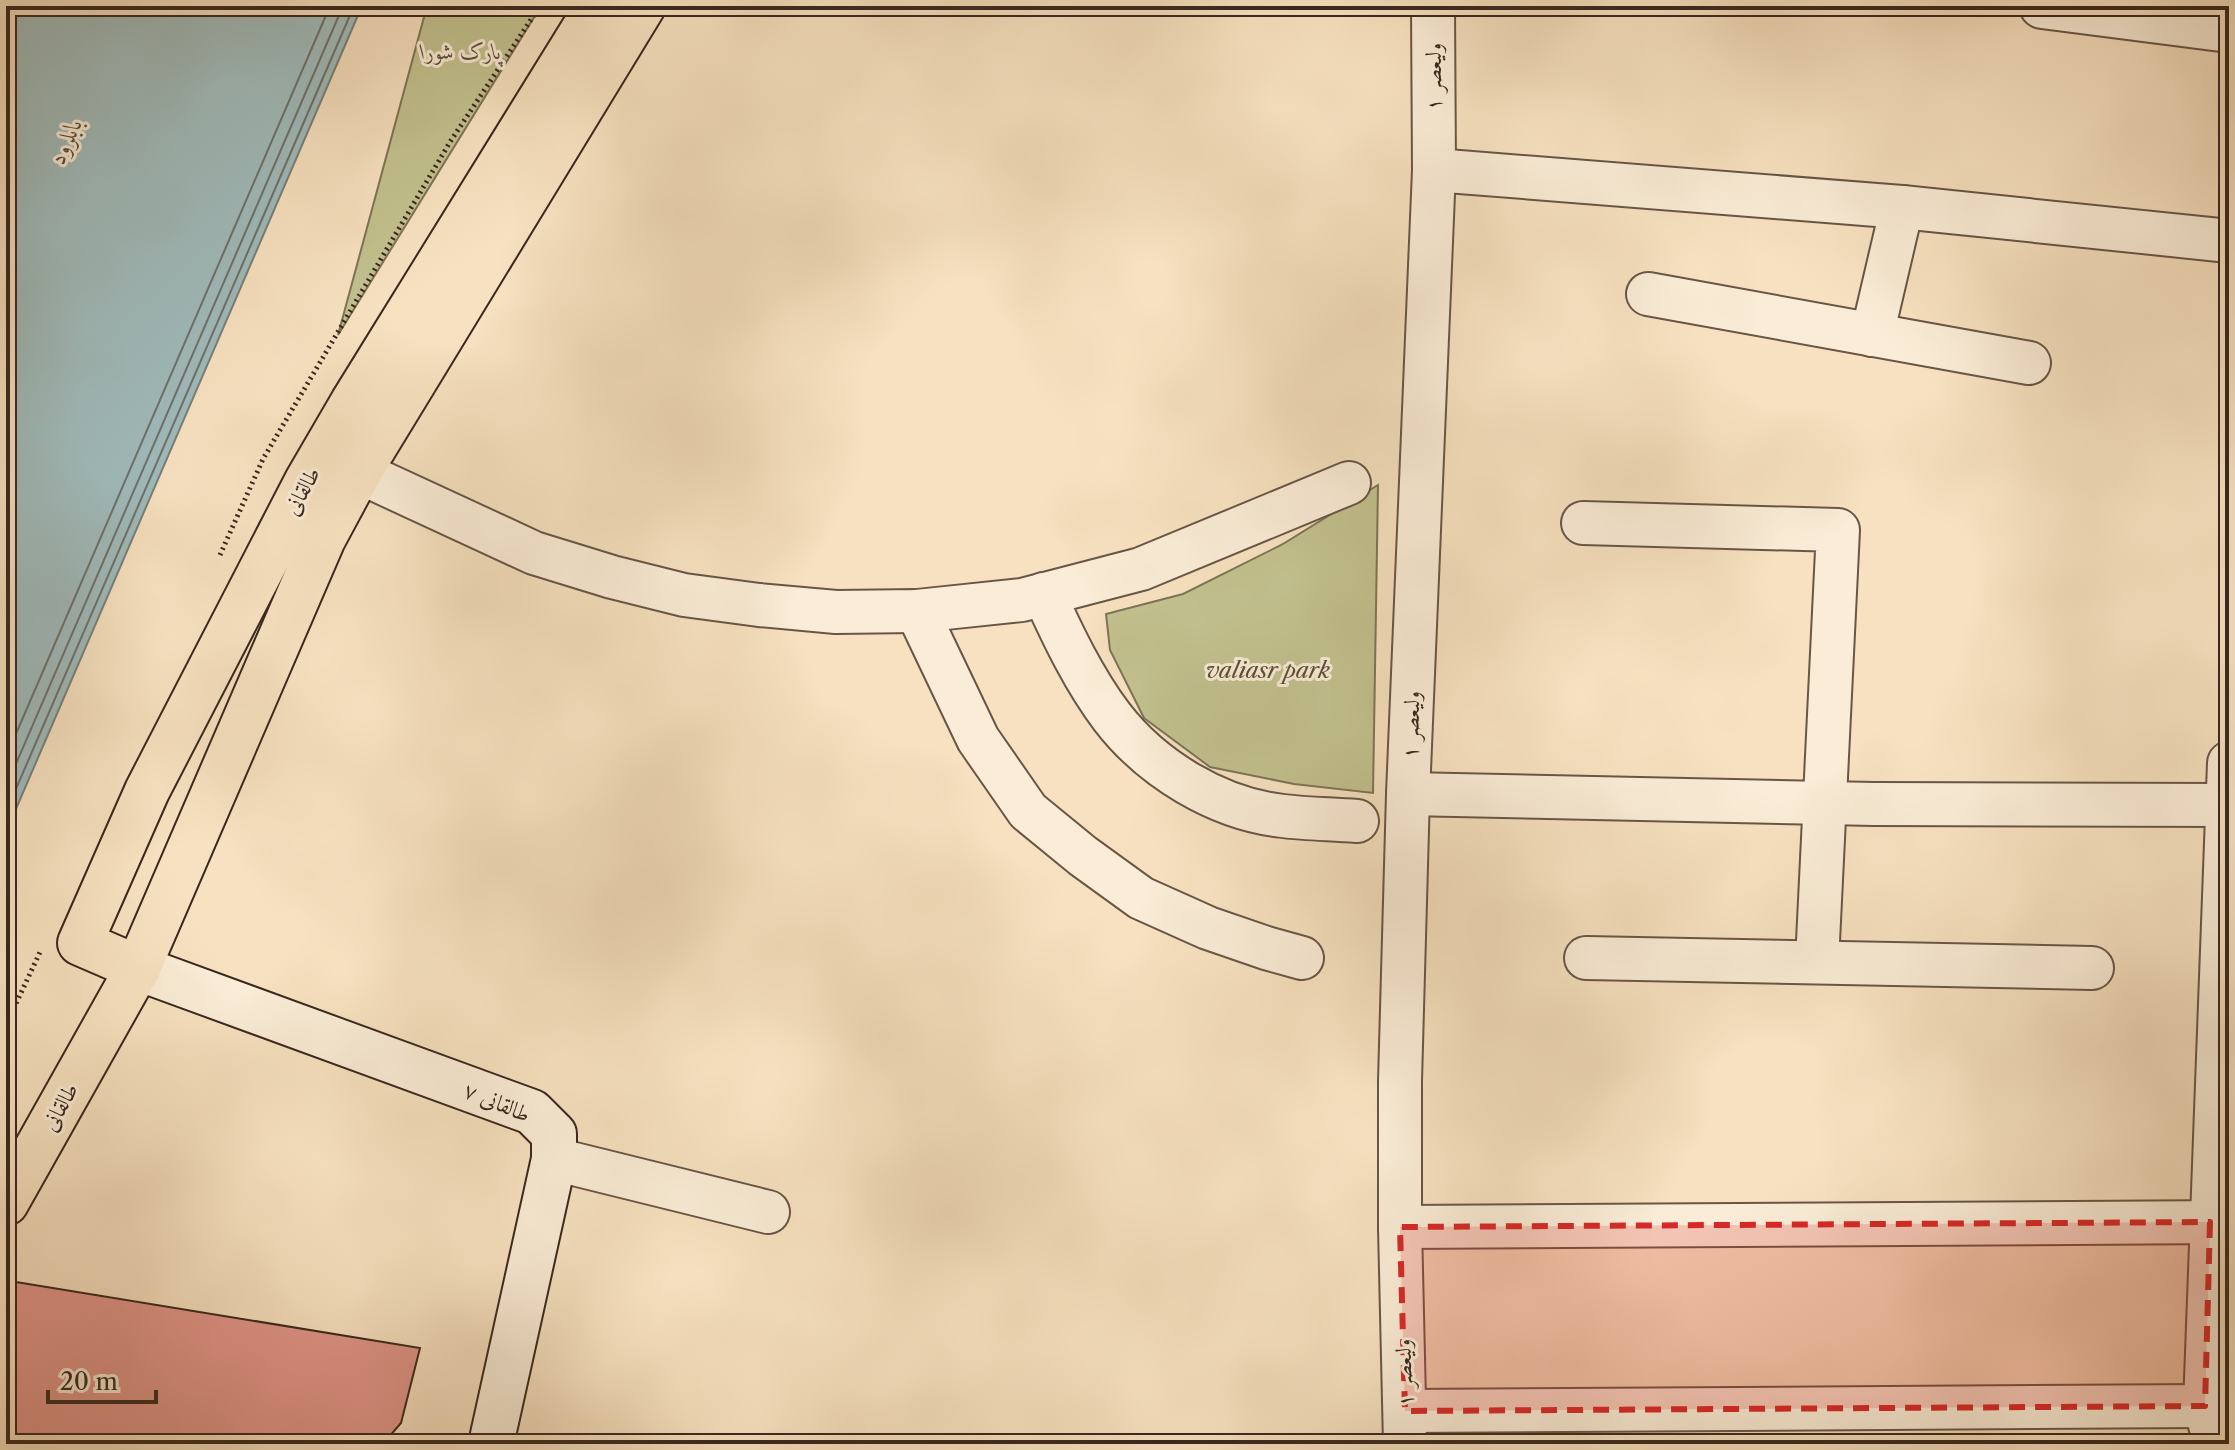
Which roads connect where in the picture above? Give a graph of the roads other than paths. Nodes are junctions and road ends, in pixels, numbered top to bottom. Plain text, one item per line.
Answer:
1 (570, 6) edge
2 (598, 6) edge
3 (643, 6) edge
4 (1433, 6) edge
5 (2042, 6) edge
6 (2160, 13) edge
7 (2229, 30) edge
8 (569, 52) junction
9 (1434, 170) junction
10 (1902, 207) junction
11 (2229, 241) edge
12 (1648, 294) dead end
13 (1872, 335) junction
14 (2029, 363) dead end
15 (359, 472) junction
16 (1349, 483) dead end
17 (1583, 523) dead end
18 (1044, 594) junction
19 (917, 611) junction
20 (2229, 763) edge
21 (1408, 794) junction
22 (1825, 802) junction
23 (2228, 805) edge
24 (1357, 821) dead end
25 (1302, 958) dead end
26 (1586, 958) dead end
27 (1817, 962) junction
28 (138, 968) junction
29 (2092, 968) dead end
30 (554, 1159) junction
31 (6, 1203) edge
32 (768, 1212) dead end
33 (2220, 1222) edge
34 (1400, 1227) junction
35 (2210, 1425) edge
36 (1405, 1427) edge
37 (491, 1444) edge

1 - 8 main road
2 - 8 main road, طالقانی
3 - 15 main road, طالقانی
4 - 9 street, ولیعصر ۱
5 - 6 main road
6 - 7 main road
8 - 28 main road, طالقانی
9 - 10 street
9 - 21 street, ولیعصر ۱
10 - 11 street
10 - 13 street
12 - 13 street
13 - 14 street
15 - 19 street
15 - 28 main road, طالقانی
16 - 18 street
17 - 22 street
18 - 19 street
18 - 24 street
19 - 25 street
20 - 23 street
21 - 22 street
21 - 34 street, ولیعصر ۱
22 - 23 street
22 - 27 street
23 - 33 street
26 - 27 street
27 - 29 street
28 - 30 main road, طالقانی ۷
28 - 31 main road, طالقانی
30 - 32 street
30 - 37 main road, طالقانی ۷
33 - 34 street
33 - 35 street
34 - 36 street, ولیعصر ۱
35 - 36 street

